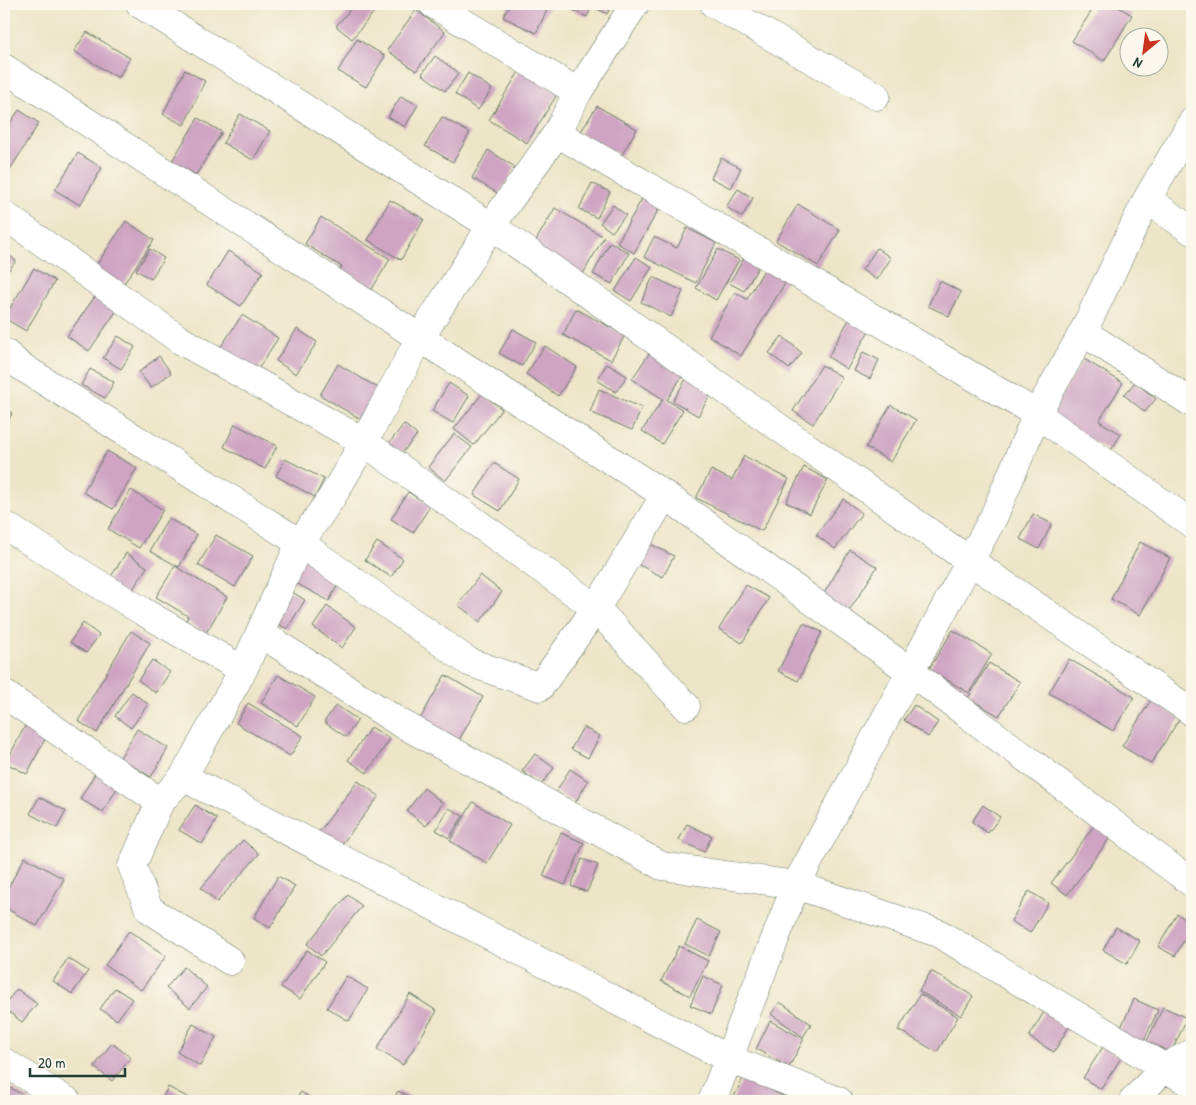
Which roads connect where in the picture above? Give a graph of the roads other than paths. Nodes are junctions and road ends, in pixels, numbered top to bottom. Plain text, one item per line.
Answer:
1 (140, 4) edge
2 (433, 4) edge
3 (635, 4) edge
4 (714, 4) edge
5 (4, 68) edge
6 (578, 92) junction
7 (876, 96) dead end
8 (1192, 122) edge
9 (557, 133) junction
10 (1147, 199) junction
11 (4, 214) edge
12 (491, 226) junction
13 (1192, 231) edge
14 (1083, 332) junction
15 (420, 338) junction
16 (4, 352) edge
17 (1192, 403) edge
18 (1037, 414) junction
19 (364, 442) junction
20 (665, 495) junction
21 (1192, 524) edge
22 (4, 526) edge
23 (300, 543) junction
24 (970, 561) junction
25 (596, 608) junction
26 (260, 633) junction
27 (243, 670) junction
28 (911, 672) junction
29 (4, 694) edge
30 (686, 706) dead end
31 (1192, 712) edge
32 (183, 777) junction
33 (160, 802) junction
34 (1192, 883) edge
35 (796, 885) junction
36 (230, 961) dead end
37 (1192, 1053) edge
38 (729, 1059) junction
39 (4, 1062) edge
40 (1165, 1067) junction
41 (1192, 1084) edge
42 (67, 1101) edge
43 (712, 1101) edge
44 (839, 1101) edge
45 (1133, 1101) edge

1 - 12 street
2 - 6 street
3 - 6 street
4 - 7 street
5 - 15 street
6 - 9 street
8 - 10 street
9 - 12 street
9 - 18 street
10 - 13 street
10 - 14 street
11 - 19 street
12 - 15 street
12 - 24 street
14 - 17 street
14 - 18 street
15 - 19 street
15 - 20 street
16 - 23 street
18 - 21 street
18 - 24 street
19 - 23 street
19 - 25 street
20 - 25 street
20 - 28 street
22 - 27 street
23 - 25 street
23 - 26 street
24 - 28 street
24 - 31 street
25 - 30 street
26 - 27 street
26 - 35 street
27 - 32 street
28 - 34 street
28 - 35 street
29 - 33 street
32 - 33 street
32 - 38 street
33 - 36 street
35 - 38 street
35 - 40 street
37 - 40 street
38 - 43 street
38 - 44 street
39 - 42 street
40 - 41 street
40 - 45 street

